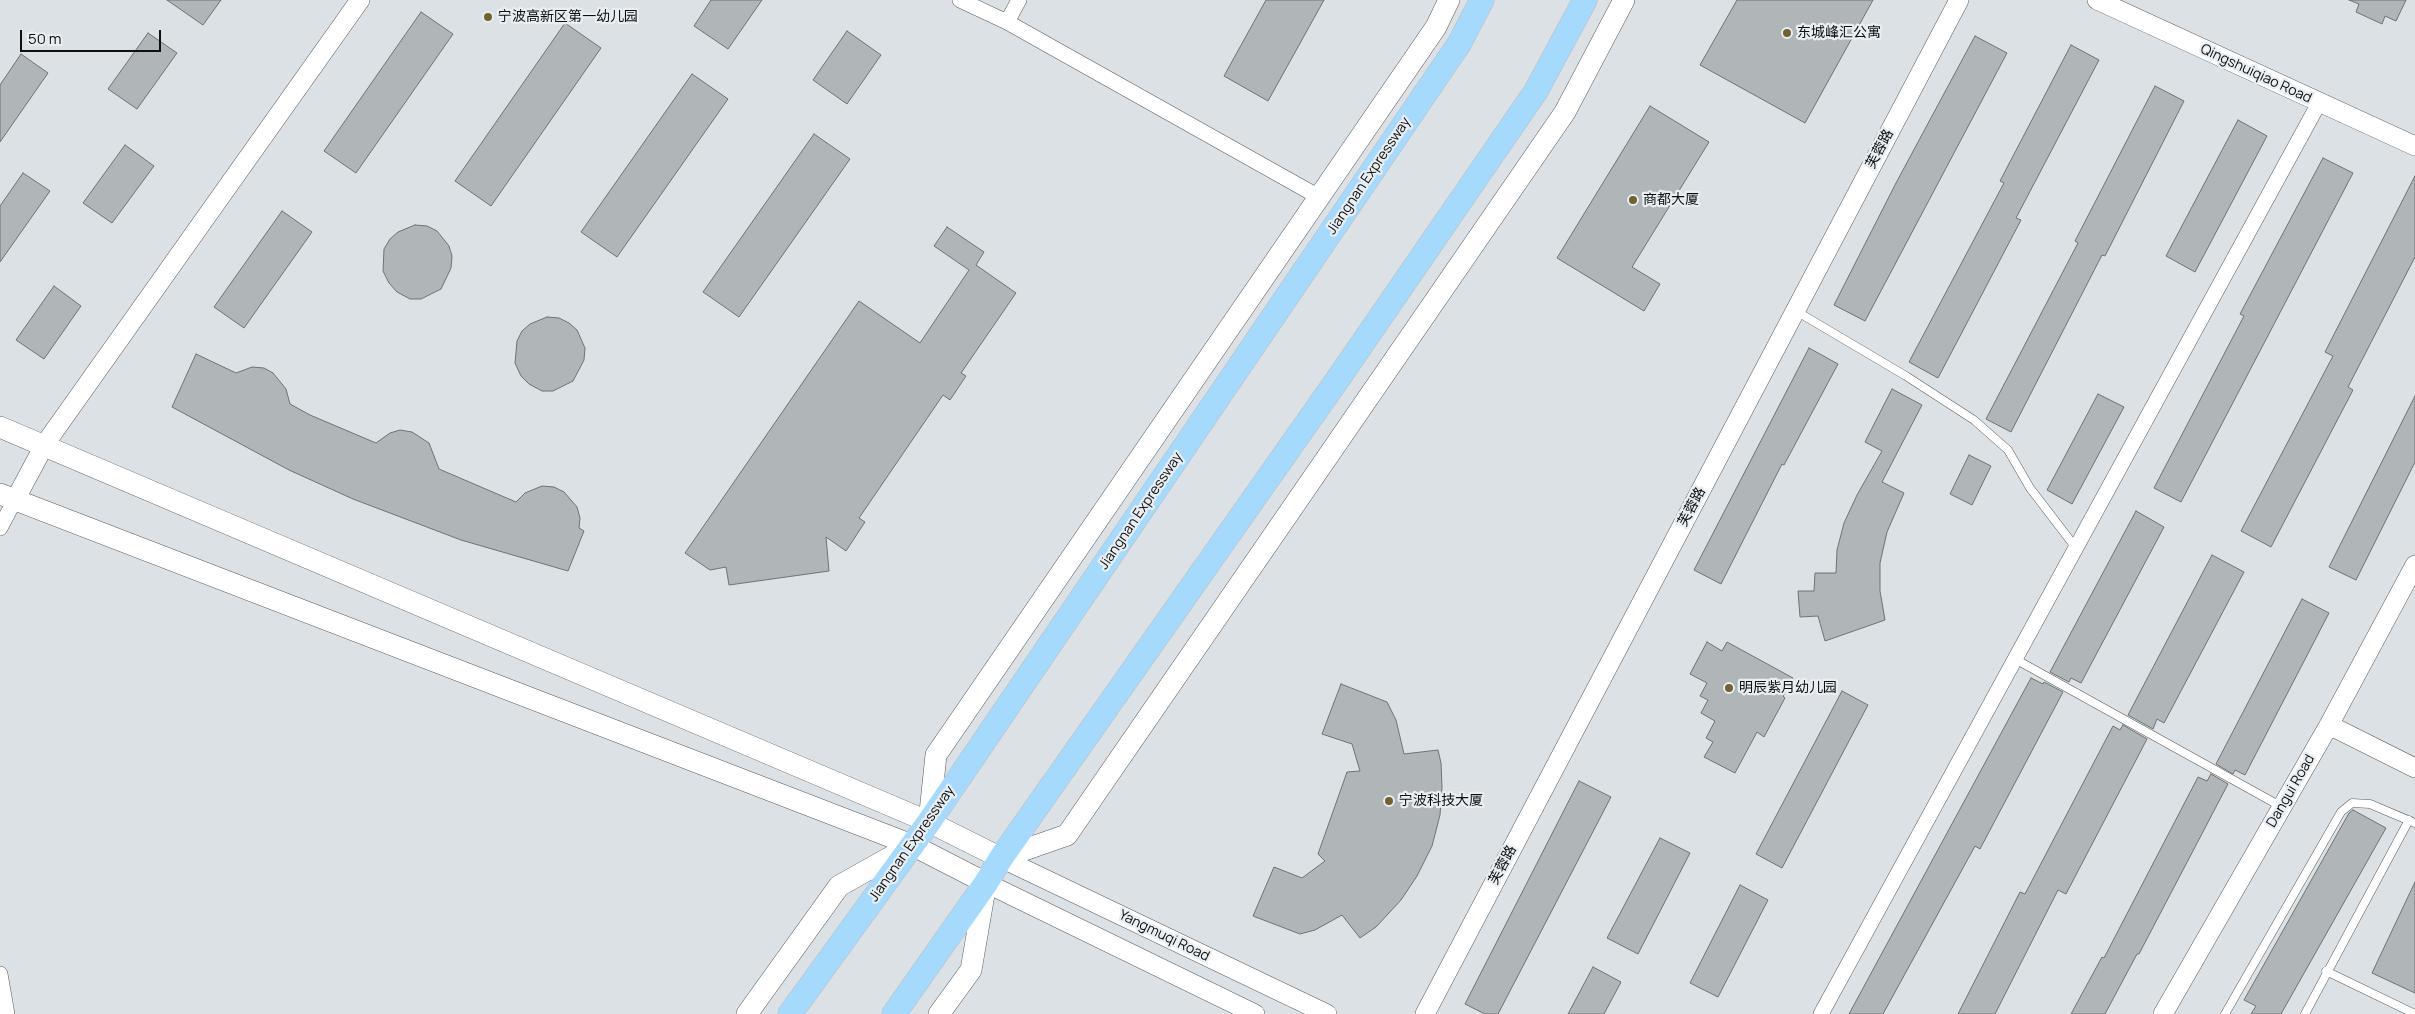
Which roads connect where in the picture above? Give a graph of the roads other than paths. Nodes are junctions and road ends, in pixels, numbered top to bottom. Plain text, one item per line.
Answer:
1 (360, 0) edge
2 (960, 0) edge
3 (1019, 0) edge
4 (1450, 0) edge
5 (1482, 0) edge
6 (1585, 0) edge
7 (1624, 0) edge
8 (1958, 0) edge
9 (2097, 0) edge
10 (1007, 22) junction
11 (2319, 103) junction
12 (2415, 146) edge
13 (1319, 197) junction
14 (1795, 311) junction
15 (0, 427) edge
16 (45, 444) junction
17 (7, 497) edge
18 (0, 528) edge
19 (2076, 548) junction
20 (2415, 566) edge
21 (2015, 659) junction
22 (2329, 726) junction
23 (2415, 768) edge
24 (2282, 807) junction
25 (929, 822) junction
26 (2412, 822) edge
27 (912, 845) junction
28 (1001, 858) junction
29 (986, 883) junction
30 (2326, 972) junction
31 (0, 974) edge
32 (7, 1014) edge
33 (747, 1014) edge
34 (790, 1014) edge
35 (894, 1014) edge
36 (939, 1014) edge
37 (1255, 1014) edge
38 (1327, 1014) edge
39 (1425, 1014) edge
40 (1821, 1014) edge
41 (2164, 1014) edge
42 (2225, 1014) edge
43 (2305, 1014) edge
44 (2415, 1014) edge

1 - 16 street
2 - 10 street
3 - 10 street
4 - 13 main road
5 - 25 main road, Jiangnan Expressway
6 - 28 main road
7 - 28 main road
8 - 14 street, 芙蓉路
9 - 11 street, Qingshuiqiao Road
10 - 13 street
11 - 12 street, Qingshuiqiao Road
11 - 19 street
13 - 25 main road
14 - 19 lane
14 - 39 street, 芙蓉路
15 - 16 main road
16 - 17 street
16 - 25 main road
17 - 18 street
17 - 27 main road
19 - 21 street
20 - 22 street, Dangui Road
21 - 24 lane
21 - 40 street
22 - 23 street
22 - 24 street, Dangui Road
24 - 41 street, Dangui Road
25 - 27 main road, Jiangnan Expressway
25 - 28 main road
26 - 30 lane
26 - 42 lane
27 - 29 main road
27 - 33 main road
27 - 34 main road, Jiangnan Expressway
28 - 29 main road
28 - 38 street, Yangmuqi Road
29 - 35 main road
29 - 36 main road
29 - 37 street
30 - 43 lane
30 - 44 lane
31 - 32 street

